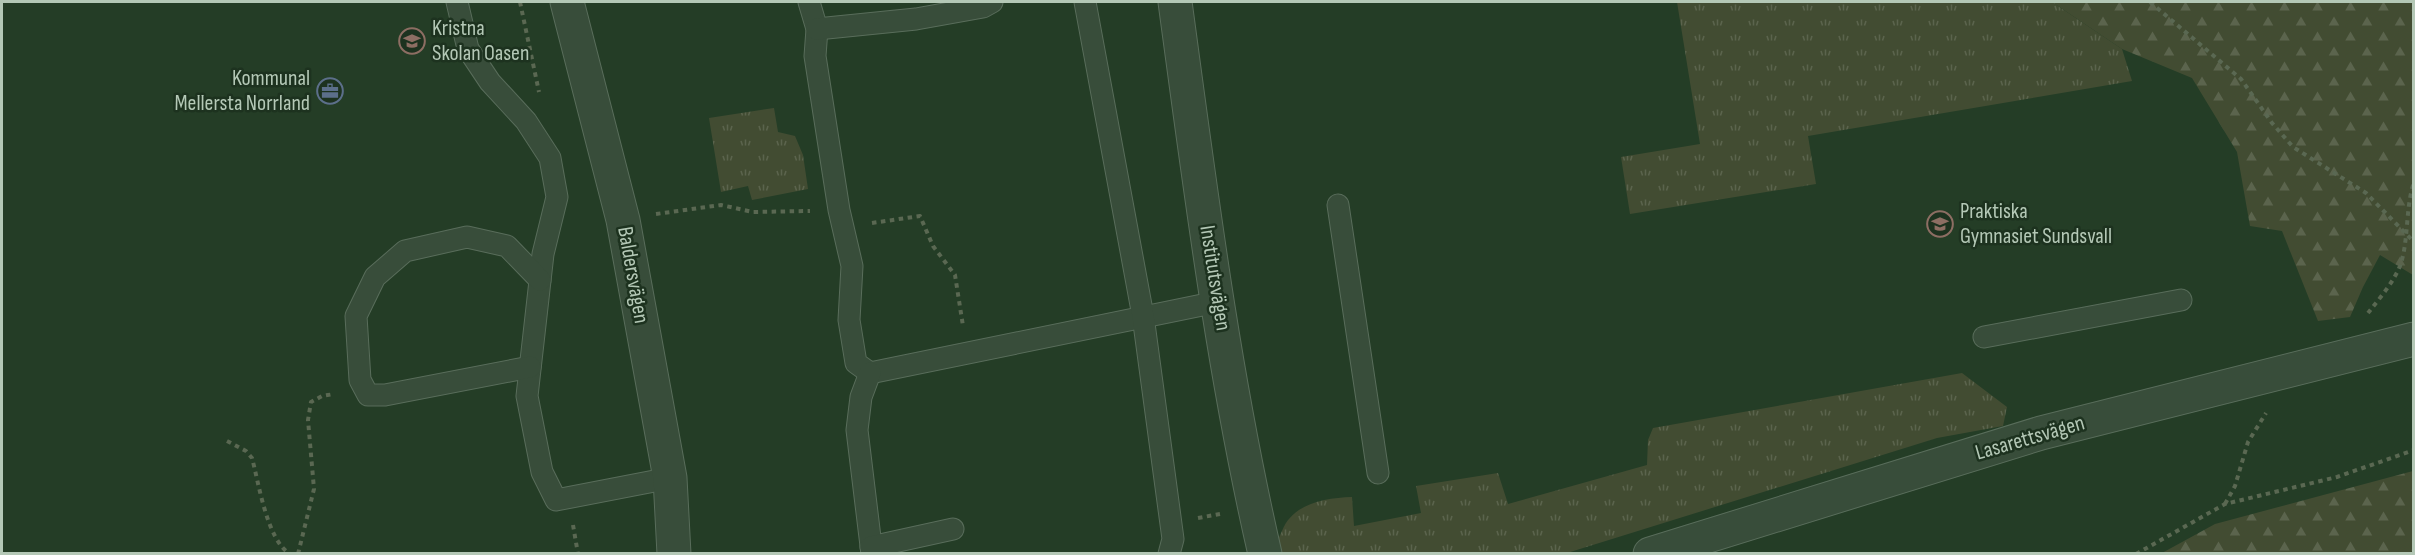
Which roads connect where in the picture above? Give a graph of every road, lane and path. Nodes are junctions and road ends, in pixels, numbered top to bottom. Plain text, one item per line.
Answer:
1 (457, 2) edge
2 (519, 2) edge
3 (567, 2) edge
4 (809, 2) edge
5 (992, 2) edge
6 (1085, 2) edge
7 (1175, 2) edge
8 (2150, 2) edge
9 (817, 30) junction
10 (541, 99) dead end
11 (1338, 205) dead end
12 (842, 219) junction
13 (623, 220) junction
14 (2414, 242) edge
15 (540, 280) junction
16 (2181, 300) dead end
17 (1217, 302) junction
18 (1143, 316) junction
19 (1984, 337) dead end
20 (2414, 339) edge
21 (967, 353) junction
22 (530, 367) junction
23 (870, 374) junction
24 (364, 388) junction
25 (227, 441) dead end
26 (2414, 450) edge
27 (1378, 472) dead end
28 (670, 478) junction
29 (1253, 503) junction
30 (1171, 524) junction
31 (953, 529) dead end
32 (872, 550) edge
33 (290, 554) edge
34 (298, 554) edge
35 (674, 554) edge
36 (1169, 554) edge
37 (1265, 554) edge
38 (1650, 554) edge
39 (2136, 554) edge

1 - 15 lane
2 - 10 path
3 - 13 street, Baldersvägen
4 - 9 lane
5 - 9 lane
6 - 18 lane
7 - 17 street, Institutsvägen
8 - 14 path
9 - 12 lane
11 - 27 lane
12 - 13 path
12 - 21 path
12 - 23 lane
13 - 28 street, Baldersvägen
15 - 22 lane
15 - 24 lane
16 - 19 lane
17 - 18 lane
17 - 29 street, Institutsvägen
18 - 21 lane
18 - 30 lane
20 - 38 street, Lasarettsvägen
21 - 23 lane
22 - 24 lane
22 - 28 lane
23 - 32 lane
24 - 34 path
25 - 33 path
26 - 39 path
28 - 35 street, Baldersvägen
29 - 30 path
29 - 37 street, Institutsvägen
30 - 36 lane
31 - 32 lane

